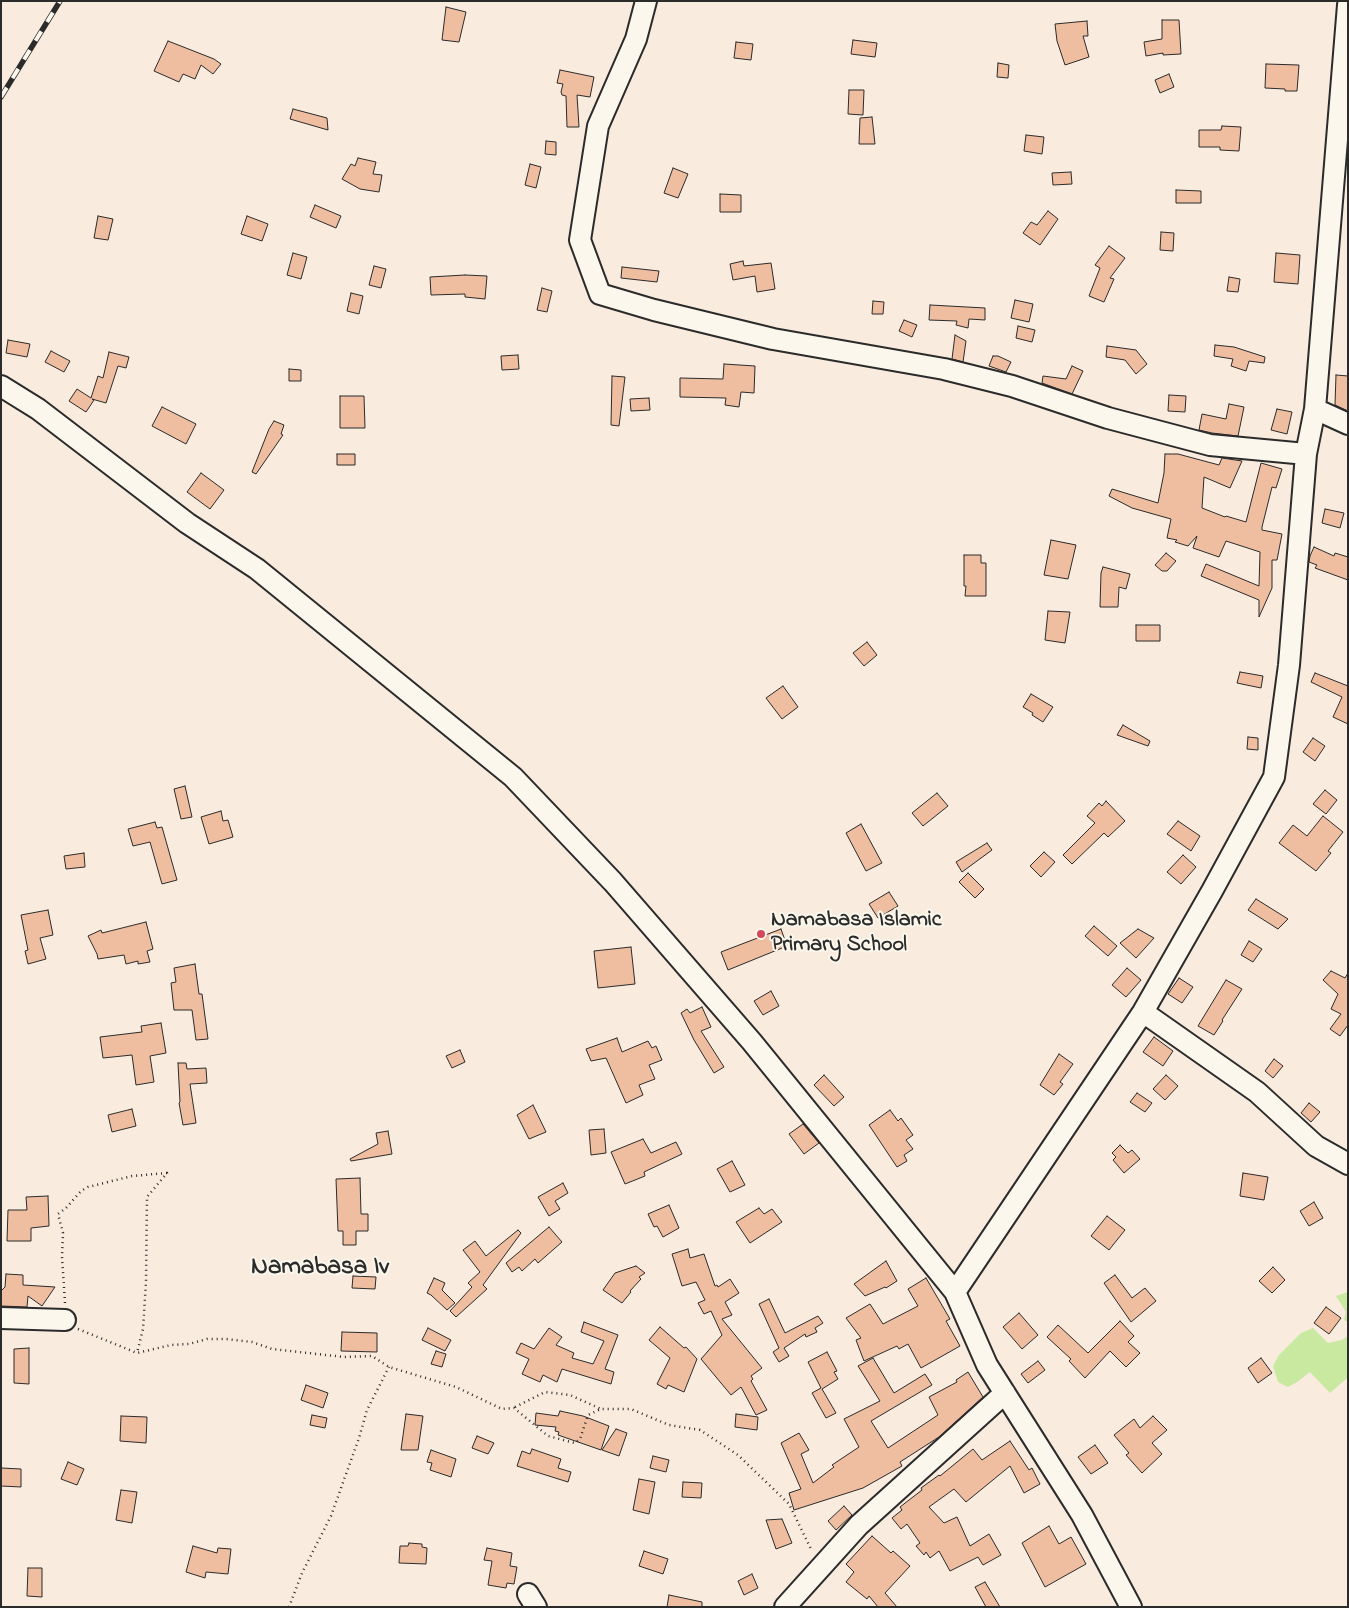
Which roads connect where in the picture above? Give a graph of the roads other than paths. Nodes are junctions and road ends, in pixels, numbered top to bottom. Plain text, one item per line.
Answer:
1 (646, 1) edge
2 (1348, 5) edge
3 (1, 386) edge
4 (1315, 409) junction
5 (1348, 424) edge
6 (1306, 454) junction
7 (1143, 1012) junction
8 (1348, 1164) edge
9 (955, 1292) junction
10 (1, 1318) edge
11 (65, 1320) road end
12 (1005, 1392) junction
13 (800, 1599) edge
14 (785, 1607) edge
15 (1131, 1607) edge

1 - 6 street
2 - 4 street
3 - 9 street
4 - 5 street
4 - 6 street
6 - 7 street
7 - 8 street
7 - 9 street
9 - 12 street
10 - 11 street
12 - 13 street
12 - 15 street
13 - 14 street

